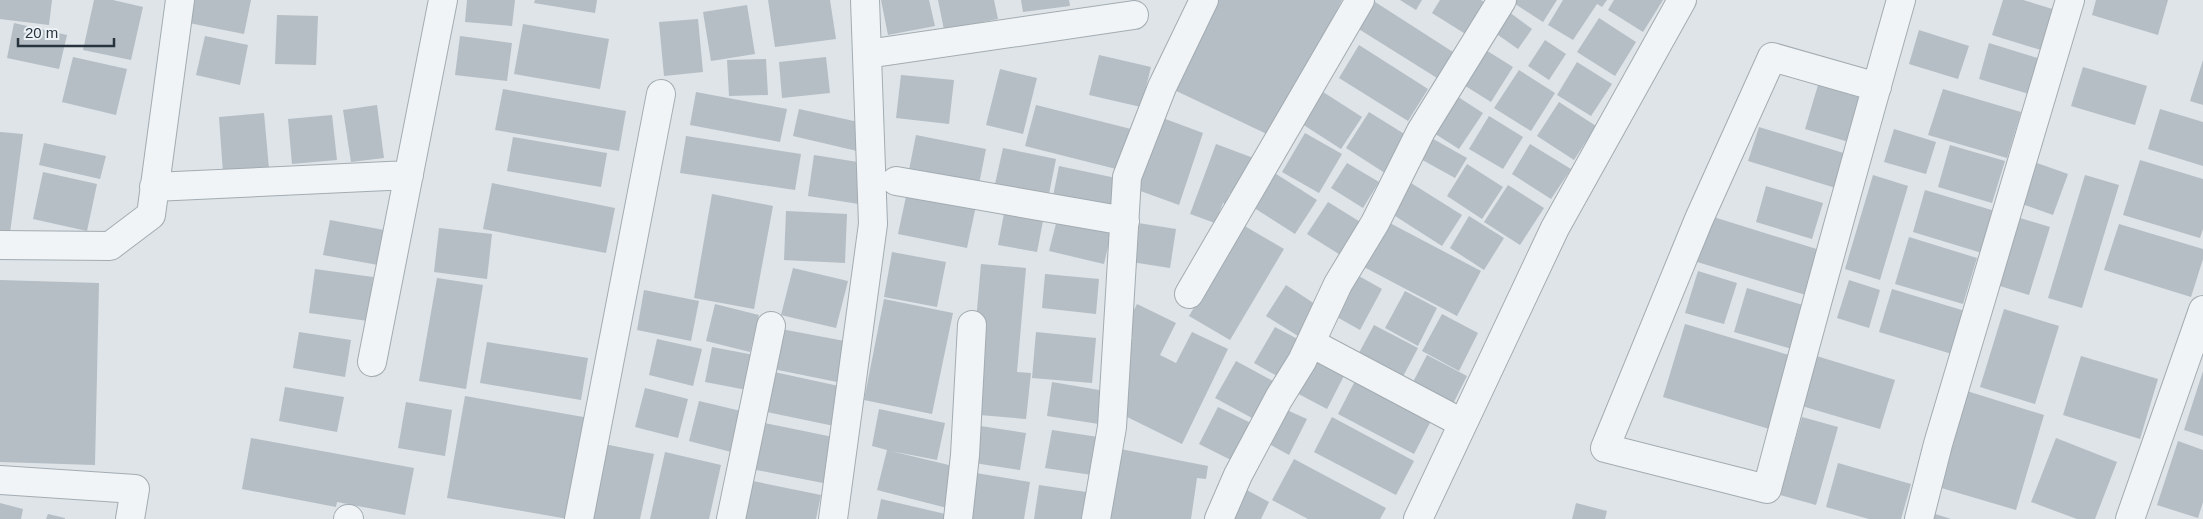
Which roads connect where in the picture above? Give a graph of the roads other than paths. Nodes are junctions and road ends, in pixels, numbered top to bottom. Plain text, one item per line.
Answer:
1 (180, 0) edge
2 (443, 0) edge
3 (865, 0) edge
4 (1204, 0) edge
5 (1360, 0) edge
6 (1502, 0) edge
7 (1682, 0) edge
8 (1901, 0) edge
9 (2070, 0) edge
10 (1134, 15) dead end
11 (867, 54) junction
12 (1877, 87) junction
13 (661, 94) dead end
14 (409, 175) junction
15 (896, 181) dead end
16 (154, 187) junction
17 (1124, 221) junction
18 (0, 245) edge
19 (1189, 294) dead end
20 (2201, 324) edge
21 (972, 325) dead end
22 (771, 326) dead end
23 (1310, 343) junction
24 (372, 362) dead end
25 (1462, 423) junction
26 (0, 480) edge
27 (130, 519) edge
28 (579, 519) edge
29 (731, 519) edge
30 (833, 519) edge
31 (958, 519) edge
32 (1096, 519) edge
33 (1220, 519) edge
34 (1418, 519) edge
35 (1919, 519) edge
36 (2130, 519) edge

1 - 16 street
2 - 14 street
3 - 11 street
4 - 17 street
5 - 19 street
6 - 23 street
7 - 25 street
8 - 12 street
9 - 35 street
10 - 11 street
11 - 30 street
12 - 12 street
13 - 28 street
14 - 16 street
14 - 24 street
15 - 17 street
16 - 18 street
17 - 32 street
20 - 36 street
21 - 31 street
22 - 29 street
23 - 25 street
23 - 33 street
25 - 34 street
26 - 27 street

